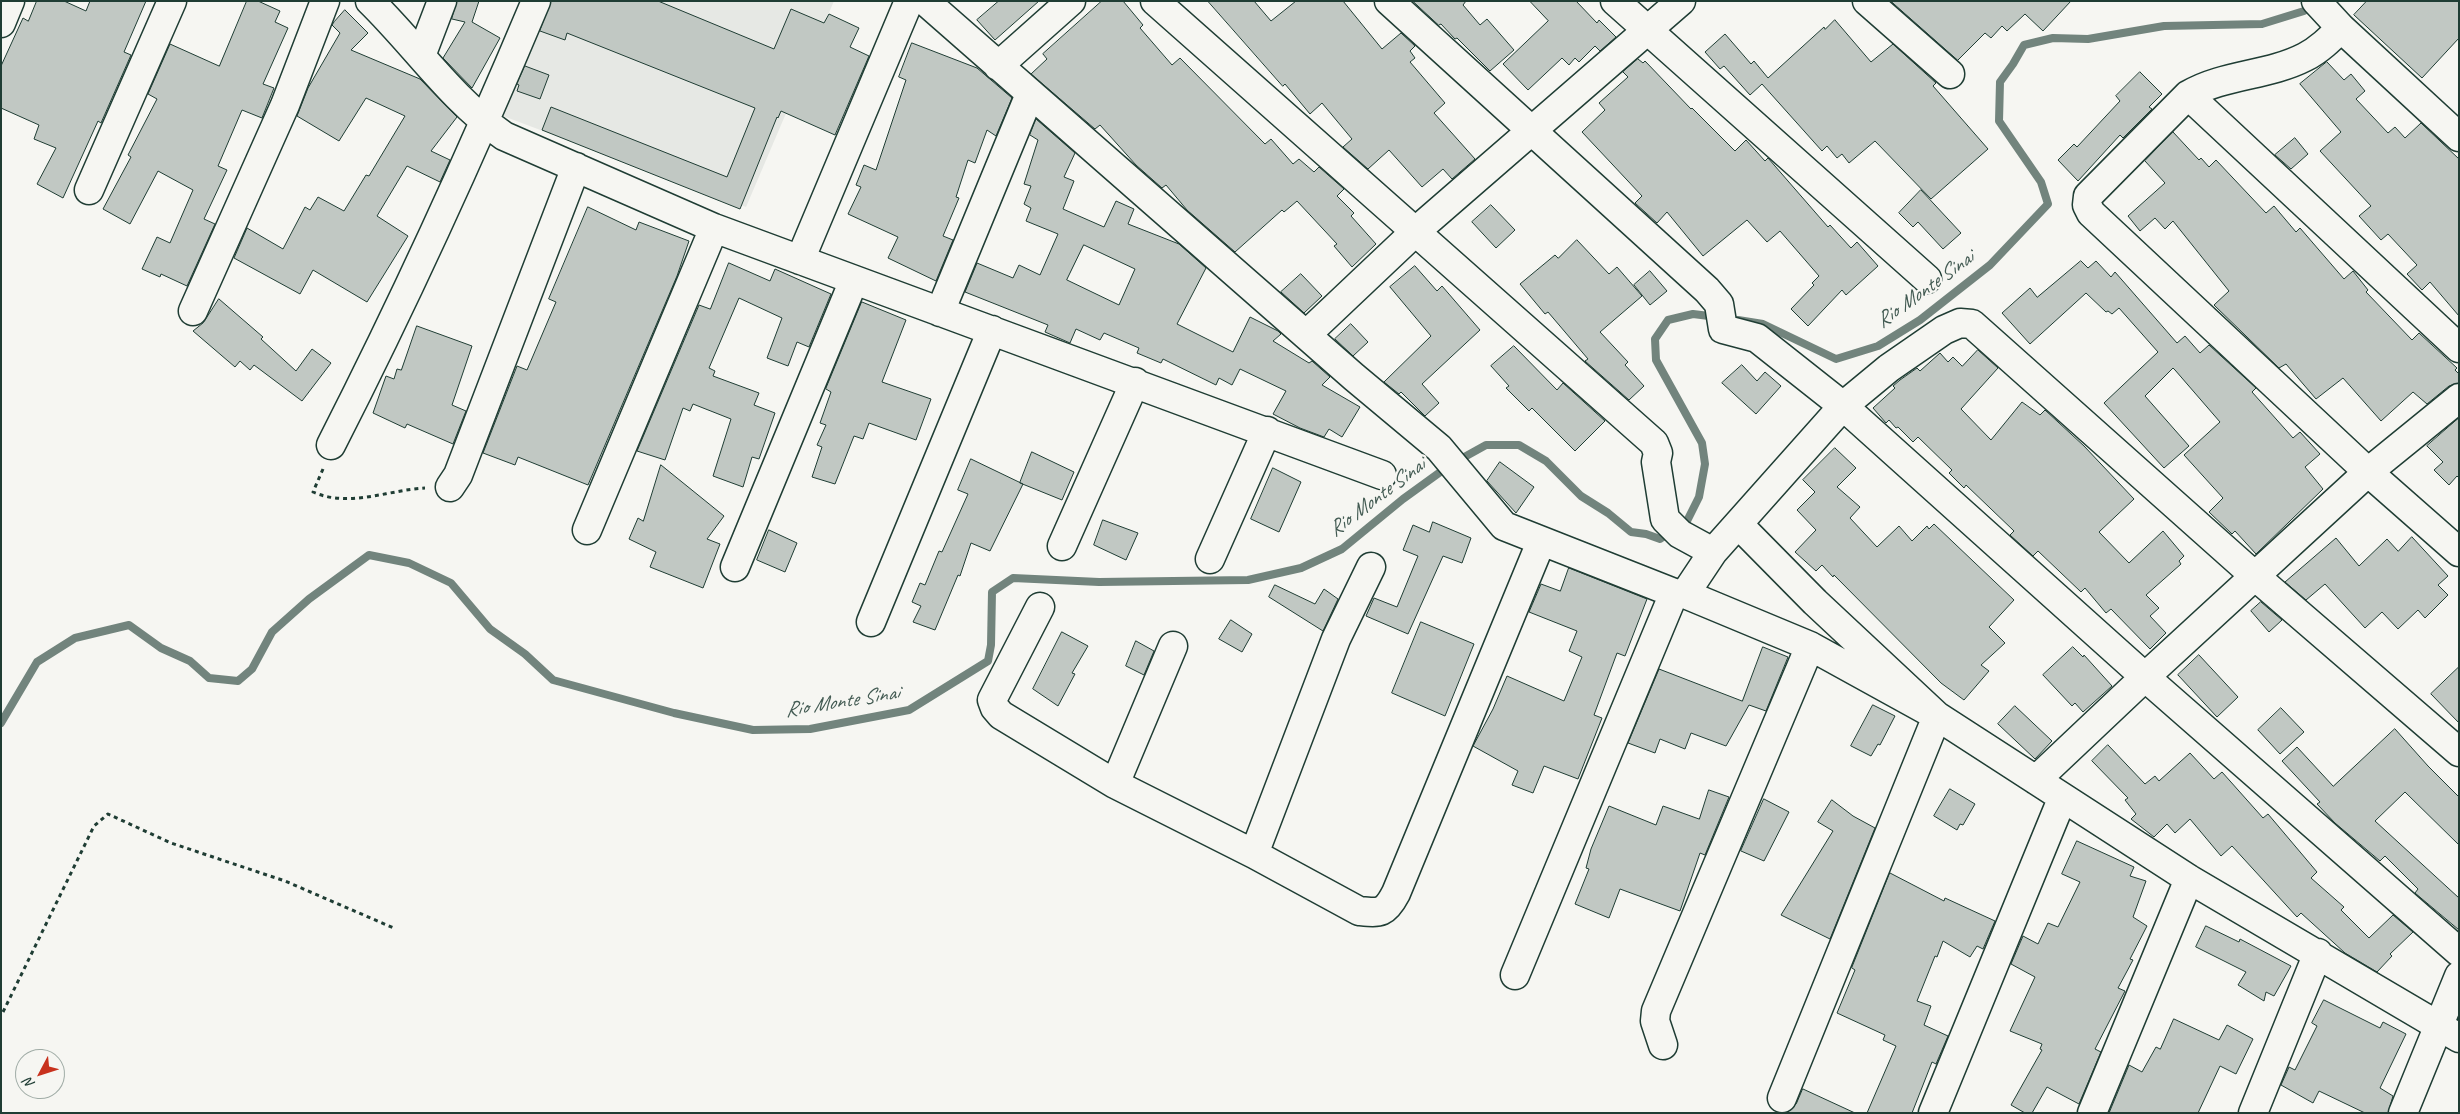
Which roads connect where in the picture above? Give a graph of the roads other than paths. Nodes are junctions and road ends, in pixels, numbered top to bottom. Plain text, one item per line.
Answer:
1 (10, 1) edge
2 (172, 1) edge
3 (325, 1) edge
4 (370, 1) edge
5 (442, 1) edge
6 (536, 1) edge
7 (909, 1) edge
8 (925, 1) edge
9 (1071, 1) edge
10 (1154, 1) edge
11 (1389, 1) edge
12 (1614, 1) edge
13 (1681, 1) edge
14 (1867, 1) edge
15 (2327, 14) edge
16 (1, 23) edge
17 (1647, 31) junction
18 (421, 56) junction
19 (998, 66) junction
20 (1950, 74) dead end
21 (1030, 94) junction
22 (2188, 95) junction
23 (485, 123) junction
24 (1532, 130) junction
25 (2459, 137) edge
26 (576, 167) junction
27 (89, 190) dead end
28 (714, 228) junction
29 (1416, 231) junction
30 (800, 260) junction
31 (854, 280) junction
32 (1928, 280) dead end
33 (193, 311) dead end
34 (940, 312) junction
35 (992, 330) junction
36 (1306, 335) junction
37 (2459, 348) edge
38 (1135, 382) junction
39 (2459, 398) edge
40 (1844, 406) junction
41 (1267, 432) junction
42 (331, 445) road end
43 (2368, 472) junction
44 (1382, 475) dead end
45 (450, 486) road end
46 (1738, 524) junction
47 (587, 530) dead end
48 (1541, 542) junction
49 (1062, 546) dead end
50 (1713, 552) junction
51 (2459, 552) edge
52 (1210, 559) dead end
53 (735, 567) dead end
54 (1371, 567) dead end
55 (2256, 577) junction
56 (1679, 594) junction
57 (1040, 608) dead end
58 (871, 622) dead end
59 (1173, 646) dead end
60 (1810, 646) junction
61 (2145, 677) junction
62 (1937, 716) junction
63 (2459, 752) edge
64 (2036, 780) junction
65 (1115, 784) junction
66 (2062, 798) junction
67 (1254, 854) junction
68 (2189, 879) junction
69 (2459, 952) edge
70 (2318, 953) junction
71 (1515, 975) dead end
72 (2459, 976) edge
73 (2449, 1031) edge
74 (1663, 1045) dead end
75 (1782, 1098) dead end
76 (1933, 1113) edge
77 (2092, 1113) edge
78 (2253, 1113) edge
79 (2403, 1113) edge

1 - 16 street
2 - 27 street
3 - 33 street
4 - 18 street
5 - 18 street
6 - 23 street
7 - 30 street
8 - 19 street
9 - 19 street
10 - 29 street
11 - 24 street
12 - 17 street
13 - 17 street
14 - 20 street
15 - 22 street
15 - 25 street
17 - 24 street
17 - 32 street
18 - 23 street
19 - 21 street
21 - 34 street
21 - 36 street
22 - 37 street
22 - 43 street
23 - 26 street
23 - 42 street
24 - 29 street
24 - 40 street
26 - 28 street
26 - 45 street
28 - 30 street
28 - 47 street
29 - 36 street
29 - 50 street
30 - 31 street
31 - 34 street
31 - 53 street
34 - 35 street
35 - 38 street
35 - 58 street
36 - 48 street
38 - 41 street
38 - 49 street
39 - 43 street
40 - 46 street
40 - 55 street
40 - 61 street
41 - 44 street
41 - 52 street
43 - 51 street
43 - 55 street
46 - 50 street
46 - 62 street
48 - 56 street
48 - 67 street
50 - 56 street
54 - 67 street
55 - 61 street
55 - 63 street
56 - 60 street
56 - 71 street
57 - 65 street
59 - 65 street
60 - 62 street
60 - 74 street
61 - 64 street
61 - 69 street
62 - 64 street
62 - 75 street
64 - 66 street
65 - 67 street
66 - 68 street
66 - 76 street
68 - 70 street
68 - 77 street
70 - 73 street
70 - 78 street
72 - 73 street
73 - 79 street

